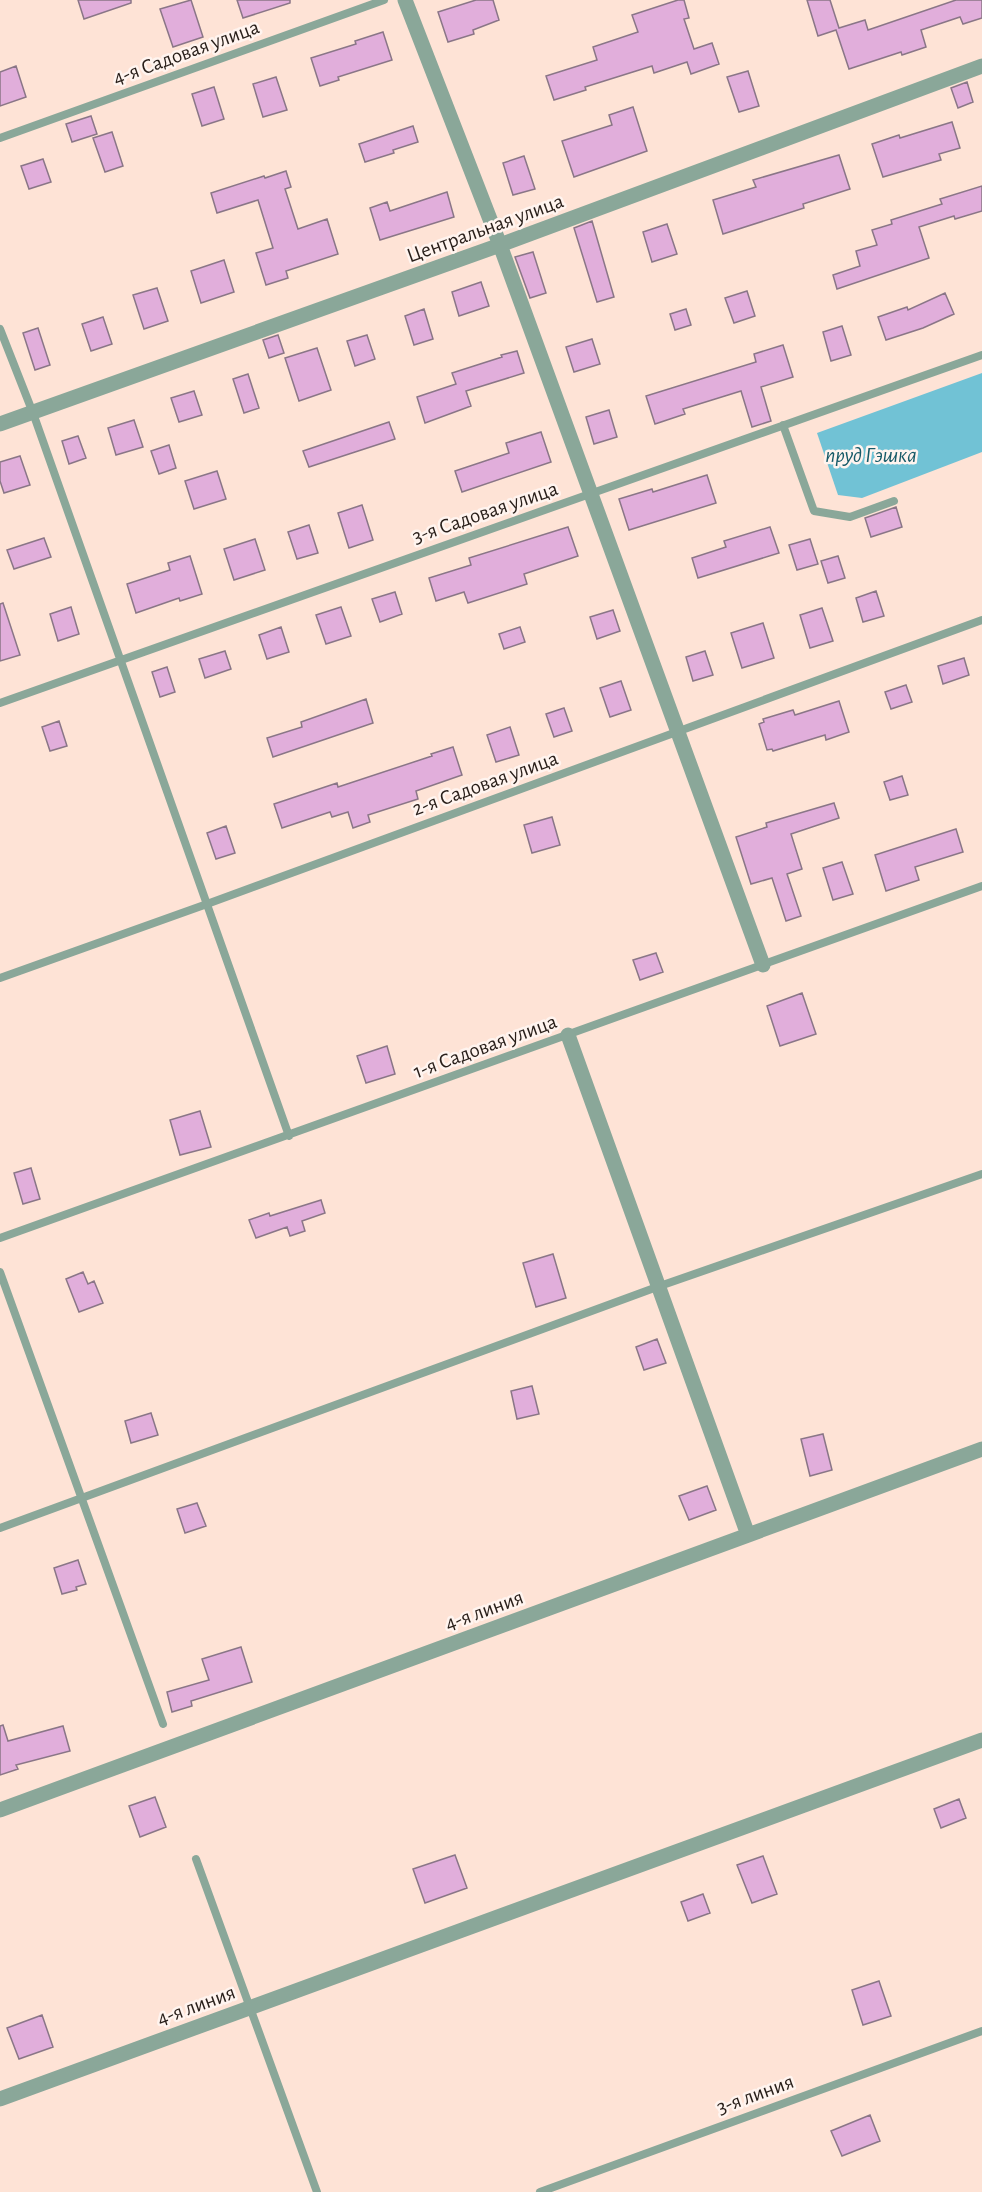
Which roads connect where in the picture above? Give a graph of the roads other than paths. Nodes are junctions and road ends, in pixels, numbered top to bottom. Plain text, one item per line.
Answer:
1 (384, 0) edge
2 (405, 0) edge
3 (982, 66) edge
4 (0, 138) edge
5 (500, 245) junction
6 (0, 329) edge
7 (982, 355) edge
8 (33, 413) junction
9 (0, 424) edge
10 (783, 425) junction
11 (589, 494) junction
12 (894, 501) dead end
13 (982, 620) edge
14 (120, 659) junction
15 (0, 703) edge
16 (679, 731) junction
17 (982, 886) edge
18 (207, 904) junction
19 (763, 965) junction
20 (0, 978) edge
21 (568, 1035) junction
22 (289, 1136) junction
23 (982, 1174) edge
24 (0, 1238) edge
25 (0, 1272) edge
26 (657, 1287) junction
27 (982, 1449) edge
28 (82, 1496) junction
29 (0, 1527) edge
30 (748, 1535) junction
31 (163, 1724) dead end
32 (982, 1740) edge
33 (0, 1810) edge
34 (196, 1859) dead end
35 (251, 2007) junction
36 (982, 2031) edge
37 (0, 2099) edge
38 (317, 2192) edge
39 (540, 2192) edge

1 - 4 lane, 4-я Садовая улица
2 - 5 street
3 - 5 street, Центральная улица
5 - 8 street, Центральная улица
5 - 11 street
6 - 8 lane
7 - 10 lane, 3-я Садовая улица
8 - 9 street, Центральная улица
8 - 14 lane
10 - 11 lane, 3-я Садовая улица
10 - 12 lane
11 - 14 lane, 3-я Садовая улица
11 - 16 street
13 - 16 lane, 2-я Садовая улица
14 - 15 lane, 3-я Садовая улица
14 - 18 lane
16 - 18 lane, 2-я Садовая улица
16 - 19 street
17 - 19 lane, 1-я Садовая улица
18 - 20 lane, 2-я Садовая улица
18 - 22 lane
19 - 21 lane, 1-я Садовая улица
21 - 22 lane, 1-я Садовая улица
21 - 26 street
22 - 24 lane, 1-я Садовая улица
23 - 26 lane
25 - 28 lane
26 - 28 lane
26 - 30 street
27 - 30 street, 4-я линия
28 - 29 lane
28 - 31 lane
30 - 33 street, 4-я линия
32 - 35 street, 4-я линия
34 - 35 lane
35 - 37 street, 4-я линия
35 - 38 lane
36 - 39 lane, 3-я линия

